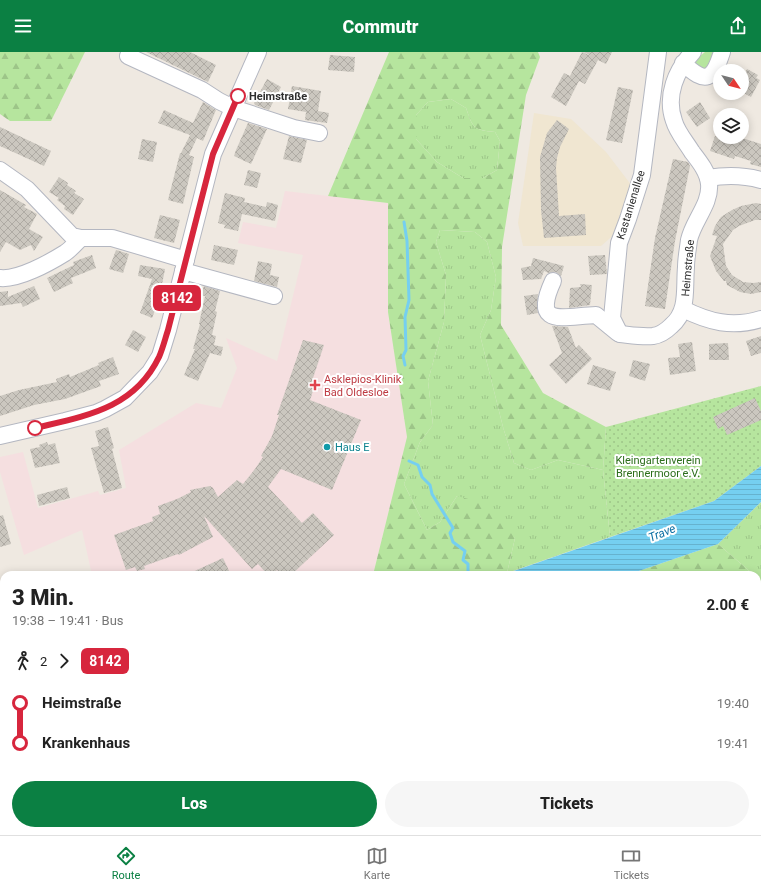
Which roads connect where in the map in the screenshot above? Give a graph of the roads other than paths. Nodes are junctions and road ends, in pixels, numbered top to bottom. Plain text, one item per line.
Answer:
1 (258, 52) edge
2 (658, 52) edge
3 (722, 52) edge
4 (128, 56) dead end
5 (688, 58) edge
6 (655, 70) junction
7 (675, 79) junction
8 (234, 108) junction
9 (319, 133) dead end
10 (0, 170) edge
11 (708, 178) junction
12 (761, 180) edge
13 (82, 238) junction
14 (185, 265) junction
15 (0, 278) edge
16 (553, 281) dead end
17 (274, 296) dead end
18 (683, 309) junction
19 (761, 319) edge
20 (620, 334) junction
21 (0, 436) edge

1 - 8 street
2 - 6 street, Kastanienallee
3 - 5 street
4 - 8 street
5 - 7 street
6 - 7 street
6 - 20 street, Kastanienallee
7 - 11 street
8 - 9 street
8 - 14 street
10 - 13 street
11 - 12 street
11 - 18 street, Heimstraße
13 - 14 street
13 - 15 street
14 - 17 street
14 - 21 street
16 - 20 street
18 - 19 street
18 - 20 street, Heimstraße

